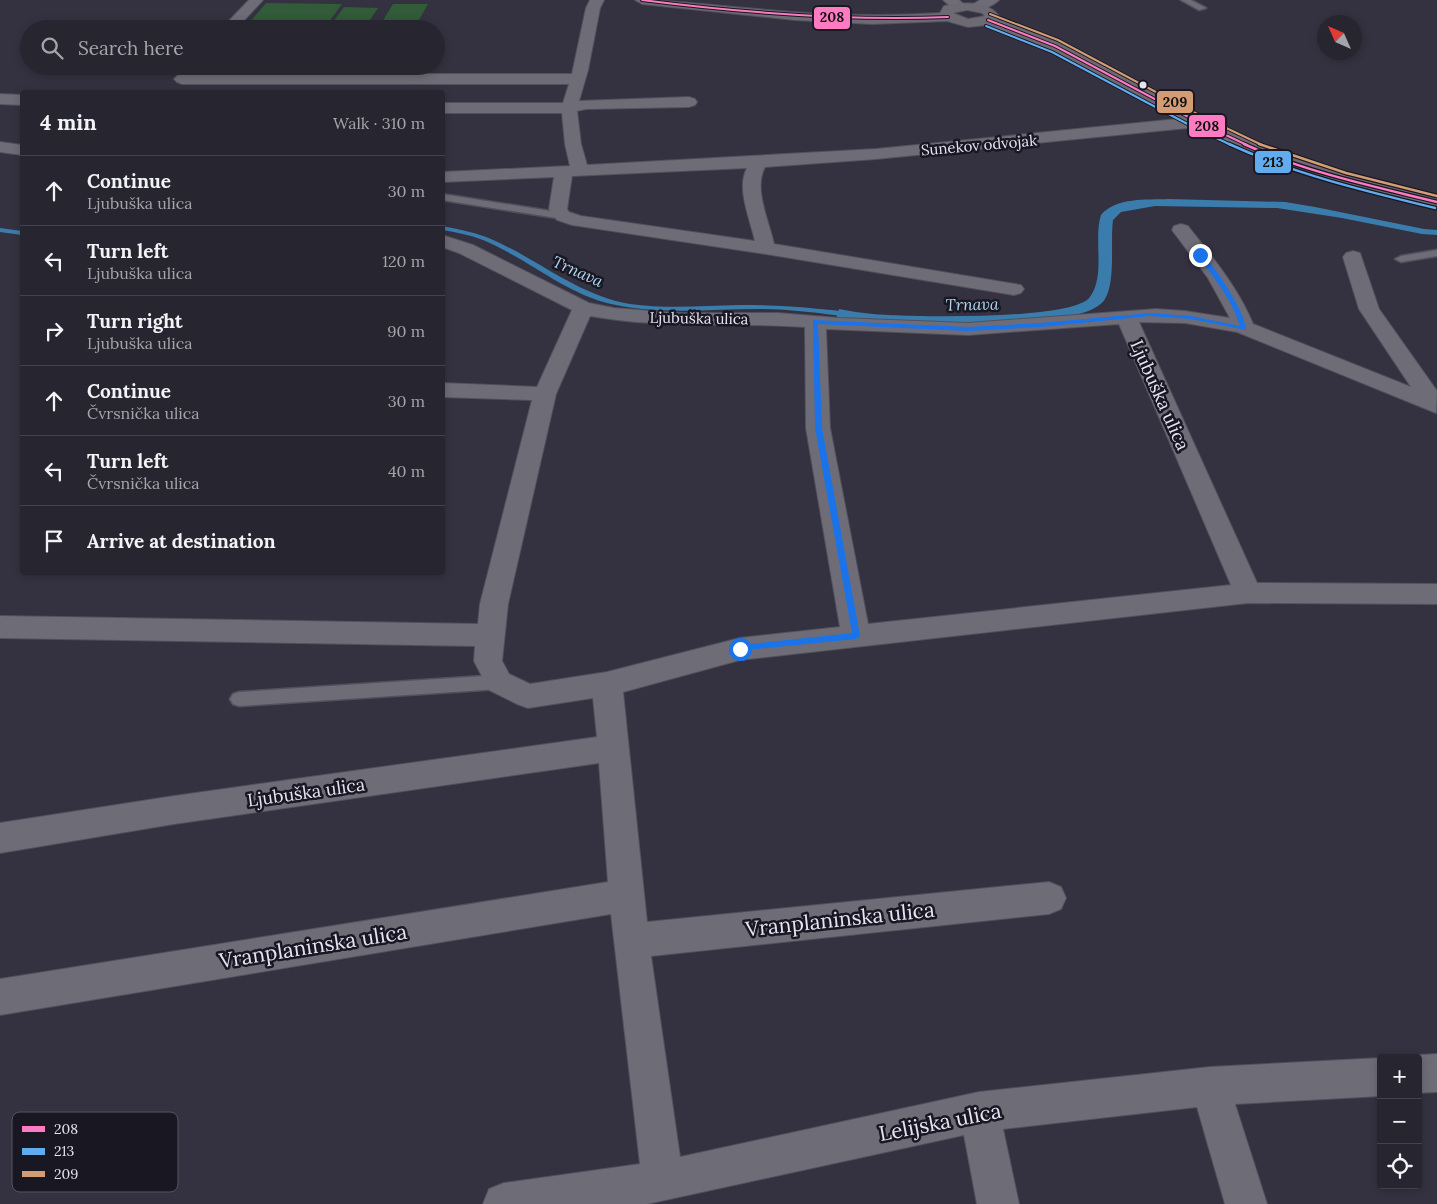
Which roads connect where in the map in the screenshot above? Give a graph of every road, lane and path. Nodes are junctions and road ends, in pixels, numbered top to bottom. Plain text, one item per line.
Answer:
1 (256, 0) edge
2 (597, 0) edge
3 (642, 0) edge
4 (992, 0) edge
5 (1185, 0) edge
6 (955, 3) edge
7 (975, 7) junction
8 (1202, 8) dead end
9 (948, 17) junction
10 (237, 20) edge
11 (988, 20) junction
12 (186, 75) edge
13 (182, 79) junction
14 (576, 80) junction
15 (172, 90) edge
16 (0, 99) edge
17 (20, 100) edge
18 (689, 102) dead end
19 (445, 108) edge
20 (569, 108) junction
21 (1198, 122) junction
22 (0, 147) edge
23 (20, 150) edge
24 (759, 162) junction
25 (572, 171) junction
26 (445, 177) edge
27 (445, 197) edge
28 (1437, 202) edge
29 (563, 216) junction
30 (1181, 230) dead end
31 (445, 242) edge
32 (766, 248) junction
33 (1437, 253) edge
34 (1353, 258) dead end
35 (1401, 259) dead end
36 (1014, 289) dead end
37 (583, 308) junction
38 (1126, 316) junction
39 (815, 322) junction
40 (1244, 328) junction
41 (445, 390) edge
42 (545, 394) junction
43 (1436, 405) edge
44 (1248, 593) junction
45 (1437, 594) edge
46 (0, 627) edge
47 (490, 635) junction
48 (856, 636) junction
49 (499, 682) junction
50 (607, 684) junction
51 (239, 699) dead end
52 (612, 748) junction
53 (0, 838) edge
54 (626, 895) junction
55 (1049, 898) dead end
56 (631, 941) junction
57 (0, 997) edge
58 (1422, 1074) edge
59 (1437, 1074) edge
60 (1377, 1076) edge
61 (1210, 1086) junction
62 (979, 1112) junction
63 (663, 1181) junction
64 (504, 1204) edge
65 (998, 1204) edge
66 (1246, 1204) edge

1 - 10 street
2 - 14 street
3 - 9 main road
4 - 7 street
5 - 8 lane
6 - 7 main road
6 - 9 main road
7 - 11 main road
9 - 11 main road
11 - 21 main road
12 - 13 street
13 - 14 street
13 - 15 street
14 - 20 street
16 - 17 street
18 - 20 street
19 - 20 street
20 - 25 street
21 - 24 street, Sunekov odvojak
21 - 28 main road
22 - 23 street
24 - 25 street, Sunekov odvojak
24 - 32 street
25 - 26 street, Sunekov odvojak
25 - 29 street
27 - 29 lane
29 - 32 street
30 - 40 street
31 - 37 street, Ljubuška ulica
32 - 36 street
33 - 35 lane
34 - 43 street
37 - 39 street, Ljubuška ulica
37 - 42 street
38 - 39 street, Ljubuška ulica
38 - 40 street
38 - 44 street, Ljubuška ulica
39 - 48 street
40 - 43 street
41 - 42 street
42 - 47 street
44 - 45 street
44 - 48 street
46 - 47 street
47 - 49 street
48 - 50 street
49 - 50 street
49 - 51 lane
50 - 52 street
52 - 53 street, Ljubuška ulica
52 - 54 street
54 - 56 street
54 - 57 street, Vranplaninska ulica
55 - 56 street, Vranplaninska ulica
56 - 63 street
58 - 59 street
60 - 61 street, Lelijska ulica
61 - 62 street, Lelijska ulica
61 - 66 street
62 - 63 street, Lelijska ulica
62 - 65 street
63 - 64 street, Lelijska ulica

